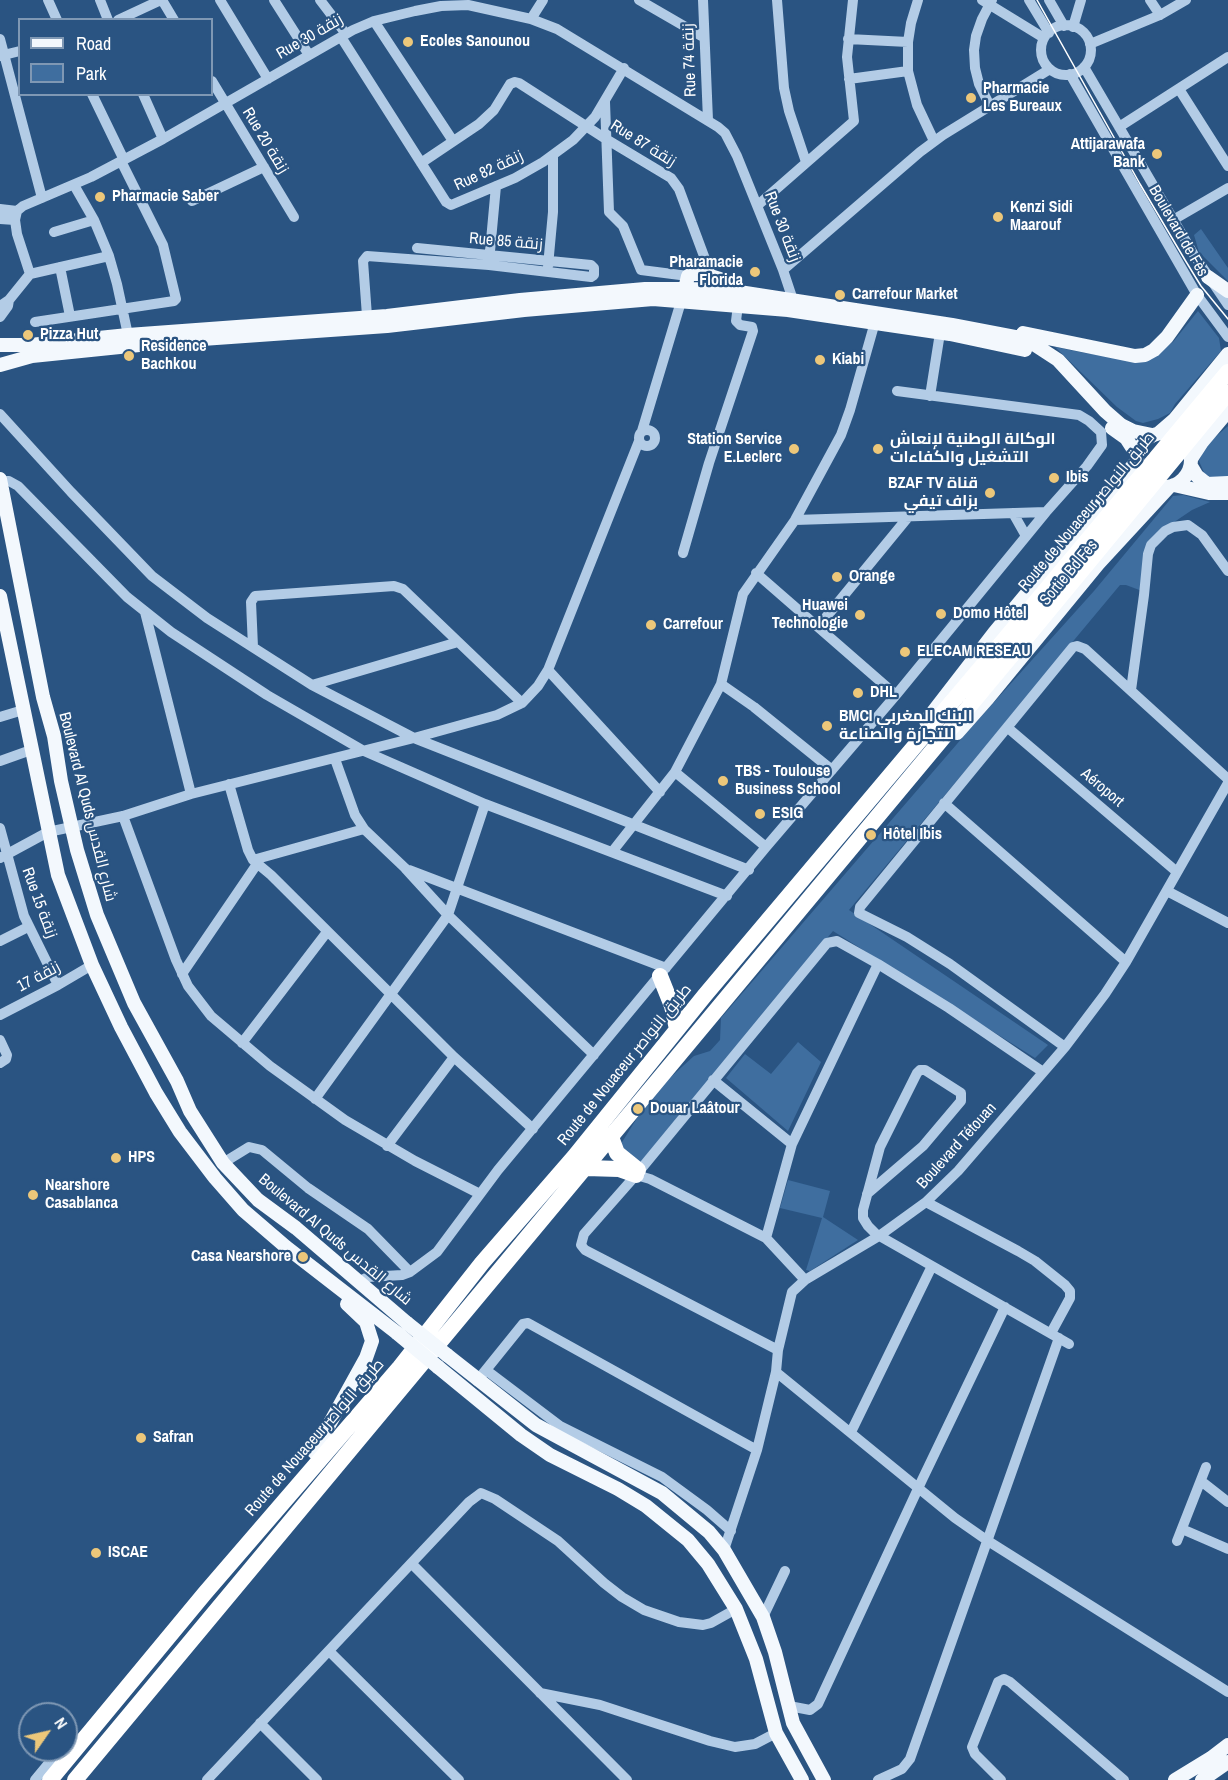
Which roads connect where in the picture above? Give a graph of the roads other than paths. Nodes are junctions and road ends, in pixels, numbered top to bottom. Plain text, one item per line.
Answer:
1 (48, 0) edge
2 (100, 0) edge
3 (161, 0) edge
4 (220, 0) edge
5 (274, 0) edge
6 (320, 0) edge
7 (543, 0) edge
8 (639, 0) edge
9 (703, 0) edge
10 (777, 0) edge
11 (853, 0) edge
12 (918, 0) edge
13 (1029, 0) edge
14 (1049, 0) edge
15 (1081, 0) edge
16 (1150, 0) edge
17 (1186, 0) edge
18 (988, 1) edge
19 (445, 3) edge
20 (471, 3) edge
21 (1160, 15) junction
22 (56, 18) edge
23 (107, 18) edge
24 (122, 18) edge
25 (173, 18) edge
26 (531, 19) junction
27 (374, 21) junction
28 (1068, 26) junction
29 (343, 35) junction
30 (1046, 36) junction
31 (703, 37) junction
32 (0, 39) edge
33 (848, 39) junction
34 (908, 42) junction
35 (1090, 44) junction
36 (18, 52) edge
37 (309, 55) junction
38 (2, 56) edge
39 (1228, 57) edge
40 (1084, 67) junction
41 (624, 68) junction
42 (1050, 69) junction
43 (908, 71) junction
44 (1070, 74) junction
45 (268, 79) junction
46 (849, 79) junction
47 (213, 83) edge
48 (1179, 89) junction
49 (93, 96) edge
50 (144, 96) edge
51 (605, 101) junction
52 (226, 104) junction
53 (990, 106) junction
54 (708, 120) junction
55 (588, 126) junction
56 (1119, 127) junction
57 (163, 139) junction
58 (606, 139) junction
59 (453, 141) junction
60 (934, 141) junction
61 (553, 155) junction
62 (122, 161) junction
63 (806, 162) junction
64 (421, 163) junction
65 (1228, 166) edge
66 (264, 167) junction
67 (74, 185) junction
68 (496, 186) junction
69 (1228, 188) edge
70 (42, 198) junction
71 (192, 201) dead end
72 (758, 205) junction
73 (0, 209) edge
74 (16, 215) junction
75 (294, 217) dead end
76 (0, 219) edge
77 (94, 220) junction
78 (1173, 220) junction
79 (54, 232) dead end
80 (417, 248) dead end
81 (109, 256) junction
82 (489, 260) junction
83 (549, 261) junction
84 (60, 267) junction
85 (783, 270) junction
86 (548, 273) junction
87 (30, 274) junction
88 (711, 275) junction
89 (1208, 277) junction
90 (685, 289) junction
91 (1228, 291) edge
92 (1197, 295) junction
93 (739, 298) junction
94 (793, 300) junction
95 (4, 303) edge
96 (1228, 305) edge
97 (123, 309) junction
98 (70, 316) junction
99 (367, 316) junction
100 (0, 317) edge
101 (35, 322) dead end
102 (875, 322) junction
103 (940, 333) junction
104 (1000, 333) junction
105 (128, 335) junction
106 (1228, 337) edge
107 (0, 345) edge
108 (1228, 354) edge
109 (0, 365) edge
110 (1228, 372) edge
111 (897, 391) dead end
112 (1228, 393) edge
113 (930, 396) junction
114 (1227, 411) edge
115 (0, 414) edge
116 (1156, 434) junction
117 (1136, 458) junction
118 (1191, 462) junction
119 (0, 480) edge
120 (1228, 483) edge
121 (1172, 486) junction
122 (1228, 493) edge
123 (1046, 512) junction
124 (1013, 513) junction
125 (909, 516) junction
126 (795, 520) junction
127 (1026, 536) junction
128 (683, 553) dead end
129 (1228, 571) edge
130 (756, 573) junction
131 (0, 596) edge
132 (145, 612) junction
133 (818, 627) junction
134 (458, 642) junction
135 (5, 645) edge
136 (253, 647) junction
137 (1006, 650) junction
138 (548, 670) junction
139 (721, 684) junction
140 (312, 685) junction
141 (1131, 690) junction
142 (896, 695) junction
143 (522, 703) junction
144 (23, 710) junction
145 (0, 717) edge
146 (1008, 728) junction
147 (414, 738) junction
148 (31, 750) junction
149 (364, 751) junction
150 (908, 754) junction
151 (335, 759) junction
152 (0, 761) edge
153 (923, 762) junction
154 (831, 770) junction
155 (675, 772) junction
156 (1228, 781) edge
157 (229, 784) junction
158 (660, 792) junction
159 (191, 794) junction
160 (944, 803) junction
161 (485, 804) junction
162 (123, 816) junction
163 (633, 826) junction
164 (72, 827) junction
165 (0, 828) edge
166 (364, 829) junction
167 (48, 832) junction
168 (766, 847) junction
169 (612, 852) junction
170 (3, 857) edge
171 (255, 862) junction
172 (405, 868) junction
173 (749, 870) junction
174 (1177, 872) junction
175 (456, 888) junction
176 (1167, 891) junction
177 (727, 896) junction
178 (448, 915) junction
179 (1228, 923) edge
180 (28, 927) junction
181 (327, 932) junction
182 (0, 941) edge
183 (1126, 962) junction
184 (878, 964) junction
185 (92, 965) junction
186 (661, 969) junction
187 (182, 974) junction
188 (58, 985) junction
189 (391, 994) junction
190 (695, 1008) junction
191 (0, 1015) edge
192 (677, 1029) junction
193 (0, 1040) edge
194 (242, 1043) junction
195 (1065, 1047) junction
196 (594, 1055) junction
197 (454, 1057) junction
198 (0, 1063) edge
199 (1043, 1072) junction
200 (714, 1080) junction
201 (315, 1099) junction
202 (533, 1129) junction
203 (611, 1137) junction
204 (792, 1144) junction
205 (387, 1146) junction
206 (223, 1162) junction
207 (586, 1168) junction
208 (642, 1175) junction
209 (480, 1194) junction
210 (867, 1194) junction
211 (926, 1202) junction
212 (879, 1236) junction
213 (766, 1238) junction
214 (932, 1266) junction
215 (410, 1272) junction
216 (805, 1280) junction
217 (360, 1281) junction
218 (333, 1283) junction
219 (1005, 1307) junction
220 (1055, 1335) junction
221 (1069, 1344) dead end
222 (778, 1350) junction
223 (400, 1366) junction
224 (776, 1372) junction
225 (482, 1376) junction
226 (851, 1432) junction
227 (757, 1450) junction
228 (314, 1452) junction
229 (1206, 1467) dead end
230 (1201, 1481) junction
231 (919, 1487) junction
232 (1228, 1502) edge
233 (1182, 1529) junction
234 (731, 1531) junction
235 (988, 1541) junction
236 (1177, 1541) dead end
237 (1228, 1549) edge
238 (724, 1550) junction
239 (412, 1564) junction
240 (785, 1571) dead end
241 (736, 1609) junction
242 (763, 1617) junction
243 (329, 1650) junction
244 (1228, 1692) edge
245 (540, 1693) junction
246 (789, 1706) junction
247 (260, 1723) junction
248 (78, 1729) edge
249 (776, 1733) junction
250 (1228, 1745) edge
251 (51, 1762) edge
252 (1228, 1762) edge
253 (37, 1780) edge
254 (50, 1780) edge
255 (75, 1780) edge
256 (207, 1780) edge
257 (317, 1780) edge
258 (459, 1780) edge
259 (627, 1780) edge
260 (802, 1780) edge
261 (824, 1780) edge
262 (878, 1780) edge
263 (1001, 1780) edge
264 (1124, 1780) edge
265 (1175, 1780) edge
266 (1202, 1780) edge

1 - 22 street
2 - 23 street
3 - 24 street
3 - 25 street
4 - 45 street
5 - 37 street
6 - 29 street, Rue 82 زنقة
7 - 26 street
8 - 31 street
9 - 31 street, Rue 74 زنقة
10 - 63 street
11 - 33 street
12 - 34 street
13 - 30 street
14 - 28 street
15 - 28 street
16 - 21 street
17 - 21 street
18 - 30 street
18 - 53 street
19 - 20 street, Rue 30 زنقة
19 - 27 street, Rue 30 زنقة
20 - 26 street, Rue 30 زنقة
21 - 35 street
26 - 41 street, Rue 30 زنقة
27 - 29 street, Rue 30 زنقة
27 - 59 street
28 - 30 street
28 - 35 street
29 - 37 street, Rue 30 زنقة
29 - 64 street, Rue 82 زنقة
30 - 42 street
31 - 54 street, Rue 74 زنقة
32 - 38 street
33 - 34 street
33 - 46 street
34 - 43 street
35 - 40 street
36 - 38 street
37 - 45 street, Rue 30 زنقة
38 - 70 street
39 - 48 street
40 - 44 street
40 - 56 street, Boulevard de Fès
41 - 51 street, Rue 82 زنقة
41 - 54 street, Rue 30 زنقة
42 - 44 street
42 - 53 street
43 - 46 street
43 - 60 street
44 - 92 street, Boulevard de Fès
45 - 52 street, Rue 30 زنقة
46 - 63 street
47 - 52 street, Rue 20 زنقة
48 - 56 street
48 - 65 street
49 - 62 street
50 - 57 street
51 - 55 street, Rue 82 زنقة
51 - 58 street
52 - 57 street, Rue 30 زنقة
52 - 66 street, Rue 20 زنقة
53 - 60 street
54 - 72 street, Rue 30 زنقة
55 - 58 street, Rue 87 زنقة
55 - 59 street, Rue 87 زنقة
55 - 61 street, Rue 82 زنقة
56 - 78 street, Boulevard de Fès
57 - 62 street, Rue 30 زنقة
58 - 88 street, Rue 87 زنقة
58 - 90 street
59 - 64 street
60 - 85 street
61 - 68 street, Rue 82 زنقة
61 - 83 street
62 - 67 street, Rue 30 زنقة
62 - 97 street
63 - 72 street
64 - 68 street, Rue 82 زنقة
66 - 71 street
66 - 75 street, Rue 20 زنقة
67 - 70 street, Rue 30 زنقة
67 - 77 street
68 - 82 street
69 - 78 street
70 - 74 street, Rue 30 زنقة
72 - 85 street, Rue 30 زنقة
73 - 74 street
74 - 76 street
74 - 87 street
77 - 79 street
77 - 81 street
78 - 89 street, Boulevard de Fès
80 - 82 street, Rue 85 زنقة
81 - 84 street
81 - 97 street
82 - 83 street, Rue 85 زنقة
82 - 86 street
82 - 99 street
83 - 86 street
83 - 86 street, Rue 85 زنقة
84 - 87 street
84 - 98 street
85 - 94 street, Rue 30 زنقة
87 - 95 street
88 - 90 main road
88 - 93 main road
89 - 91 main road
89 - 96 street, Boulevard de Fès
90 - 93 main road
90 - 99 main road
90 - 109 main road
90 - 138 street
92 - 104 main road
92 - 106 street, Boulevard de Fès
93 - 94 main road
93 - 102 main road
93 - 128 street
94 - 104 main road
95 - 100 street
97 - 98 street
97 - 105 street
98 - 101 street
99 - 105 main road
102 - 103 main road
102 - 126 street
103 - 113 street
103 - 117 main road
104 - 116 main road
105 - 107 main road
108 - 116 main road
110 - 137 highway, Route de Nouaceur طريق النواصر, bridge
111 - 113 street
112 - 137 highway, Route de Nouaceur طريق النواصر, bridge
113 - 123 street
114 - 118 main road
115 - 136 street
116 - 117 main road
116 - 118 main road
117 - 121 main road
117 - 150 main road
118 - 120 main road
118 - 121 main road
119 - 132 street
119 - 164 main road, Boulevard Al Quds شارع القدس
121 - 122 main road
121 - 153 main road, Sortie Bd Fès
123 - 124 street
123 - 127 street
124 - 125 street
124 - 127 street
125 - 126 street
125 - 133 street
126 - 130 street
127 - 142 street
129 - 141 street
130 - 133 street
130 - 139 street
131 - 135 main road, Boulevard Al Quds شارع القدس
132 - 149 street
132 - 159 street
133 - 142 street
134 - 136 street
134 - 140 street
134 - 143 street
135 - 144 main road, Boulevard Al Quds شارع القدس
136 - 140 street
137 - 150 highway, Route de Nouaceur طريق النواصر
137 - 153 highway, Route de Nouaceur طريق النواصر
138 - 143 street
138 - 158 street
139 - 154 street
139 - 155 street
140 - 147 street
141 - 146 street
141 - 156 street
142 - 154 street
143 - 147 street
144 - 145 street
144 - 148 main road, Boulevard Al Quds شارع القدس
146 - 160 street
146 - 174 street, Aéroport
147 - 149 street
147 - 163 street
148 - 152 street
148 - 167 main road, Boulevard Al Quds شارع القدس
149 - 151 street
149 - 161 street
150 - 190 highway, Route de Nouaceur طريق النواصر
151 - 157 street
151 - 166 street
153 - 203 highway, Route de Nouaceur طريق النواصر
154 - 168 street
155 - 158 street
155 - 168 street
156 - 174 street, Boulevard Tétouan
157 - 159 street
157 - 171 street
158 - 163 street
159 - 162 street
160 - 183 street
160 - 195 street
161 - 169 street
161 - 175 street
162 - 164 street
162 - 187 street
163 - 169 street
163 - 173 street
164 - 167 street
164 - 206 main road, Boulevard Al Quds شارع القدس
165 - 170 street, Rue 15 زنقة
166 - 171 street
166 - 172 street
167 - 170 street
167 - 185 main road, Boulevard Al Quds شارع القدس
168 - 173 street
169 - 177 street
170 - 180 street, Rue 15 زنقة
171 - 181 street
171 - 187 street
172 - 175 street
172 - 178 street
173 - 177 street
174 - 176 street, Boulevard Tétouan
175 - 178 street
175 - 186 street
176 - 179 street
176 - 183 street, Boulevard Tétouan
177 - 186 street
178 - 189 street
178 - 196 street
180 - 182 street
180 - 188 street, Rue 15 زنقة
181 - 189 street
181 - 194 street
183 - 195 street, Boulevard Tétouan
184 - 199 street
184 - 200 street
184 - 204 street
185 - 188 street, زنقة 17
185 - 218 main road, Boulevard Al Quds شارع القدس
186 - 190 highway
186 - 192 highway
186 - 196 street
187 - 194 street
188 - 191 street, زنقة 17
189 - 197 street
189 - 201 street
190 - 192 highway, Route de Nouaceur طريق النواصر
192 - 223 highway, Route de Nouaceur طريق النواصر
193 - 198 street
194 - 201 street
195 - 199 street, Boulevard Tétouan
196 - 202 street
197 - 202 street
197 - 205 street
199 - 211 street, Boulevard Tétouan
200 - 204 street
200 - 208 street
201 - 205 street
202 - 209 street
203 - 207 highway, Route de Nouaceur طريق النواصر
203 - 208 highway
204 - 213 street
205 - 209 street
206 - 215 street
206 - 217 main road, Boulevard Al Quds شارع القدس
207 - 208 highway
207 - 255 highway, Route de Nouaceur طريق النواصر
208 - 213 street
208 - 222 street
209 - 215 street
210 - 210 street
210 - 212 street
211 - 212 street, Boulevard Tétouan
211 - 220 street
212 - 214 street
212 - 216 street, Boulevard Tétouan
213 - 216 street
214 - 219 street
214 - 226 street
215 - 217 street
216 - 222 street, Boulevard Tétouan
217 - 225 main road, Boulevard Al Quds شارع القدس, bridge
218 - 228 main road
218 - 241 main road, Boulevard Al Quds شارع القدس, bridge
219 - 220 street
219 - 231 street
220 - 221 street
220 - 235 street
222 - 224 street, Boulevard Tétouan
223 - 228 highway
223 - 254 highway, Route de Nouaceur طريق النواصر
224 - 226 street
224 - 227 street, Boulevard Tétouan
225 - 227 street
225 - 234 street
225 - 238 main road, Boulevard Al Quds شارع القدس
226 - 231 street
227 - 234 street, Boulevard Tétouan
228 - 248 highway
229 - 230 street
230 - 232 street
230 - 233 street
231 - 235 street
231 - 246 street
233 - 236 street
233 - 237 street
234 - 238 street, Boulevard Tétouan
235 - 244 street
235 - 262 street
238 - 242 main road, Boulevard Al Quds شارع القدس
239 - 241 street
239 - 243 street
239 - 245 street
240 - 242 street
241 - 249 main road, Boulevard Al Quds شارع القدس
242 - 246 main road, Boulevard Al Quds شارع القدس
243 - 247 street
243 - 258 street
245 - 249 street
245 - 259 street
246 - 261 main road, Boulevard Al Quds شارع القدس
247 - 256 street
247 - 257 street
249 - 260 main road, Boulevard Al Quds شارع القدس
250 - 265 main road
251 - 253 highway
252 - 266 main road
263 - 264 street

